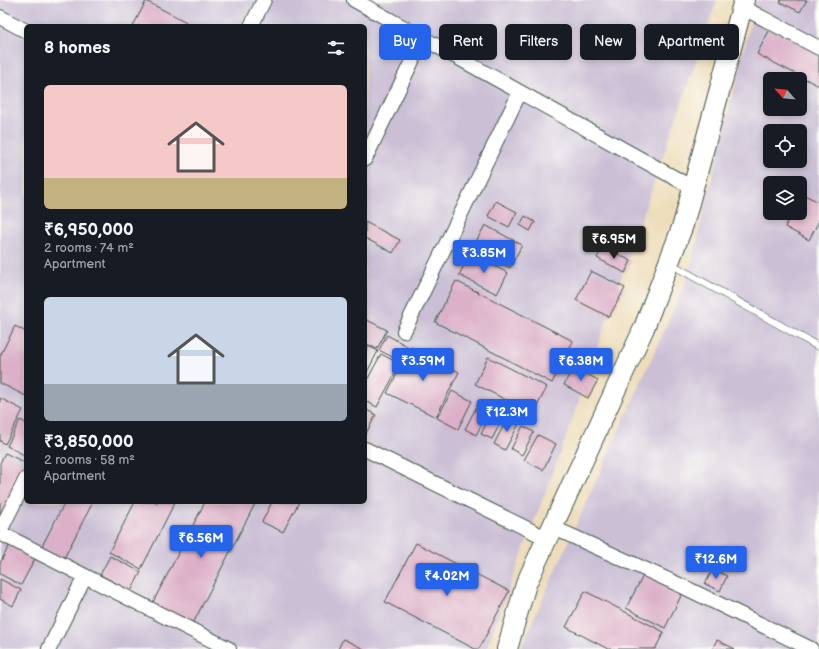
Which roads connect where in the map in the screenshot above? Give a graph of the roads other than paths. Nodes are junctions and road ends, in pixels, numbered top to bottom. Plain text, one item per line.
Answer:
1 (264, 0) edge
2 (354, 0) edge
3 (743, 4) edge
4 (0, 17) edge
5 (252, 24) edge
6 (398, 24) edge
7 (24, 30) edge
8 (431, 42) edge
9 (819, 48) edge
10 (412, 60) edge
11 (520, 92) junction
12 (367, 155) edge
13 (693, 188) junction
14 (669, 262) junction
15 (404, 331) dead end
16 (819, 347) edge
17 (367, 450) edge
18 (24, 483) edge
19 (0, 532) edge
20 (550, 533) junction
21 (85, 576) junction
22 (49, 649) edge
23 (229, 649) edge
24 (507, 649) edge
25 (811, 649) edge

1 - 5 street
2 - 6 street
3 - 9 street
3 - 13 street
4 - 7 street
8 - 11 street
10 - 12 street
11 - 13 street
11 - 15 street
13 - 14 street
14 - 16 lane
14 - 20 street
17 - 20 street
18 - 19 street
19 - 21 street
20 - 24 street
20 - 25 street
21 - 22 street
21 - 23 street

